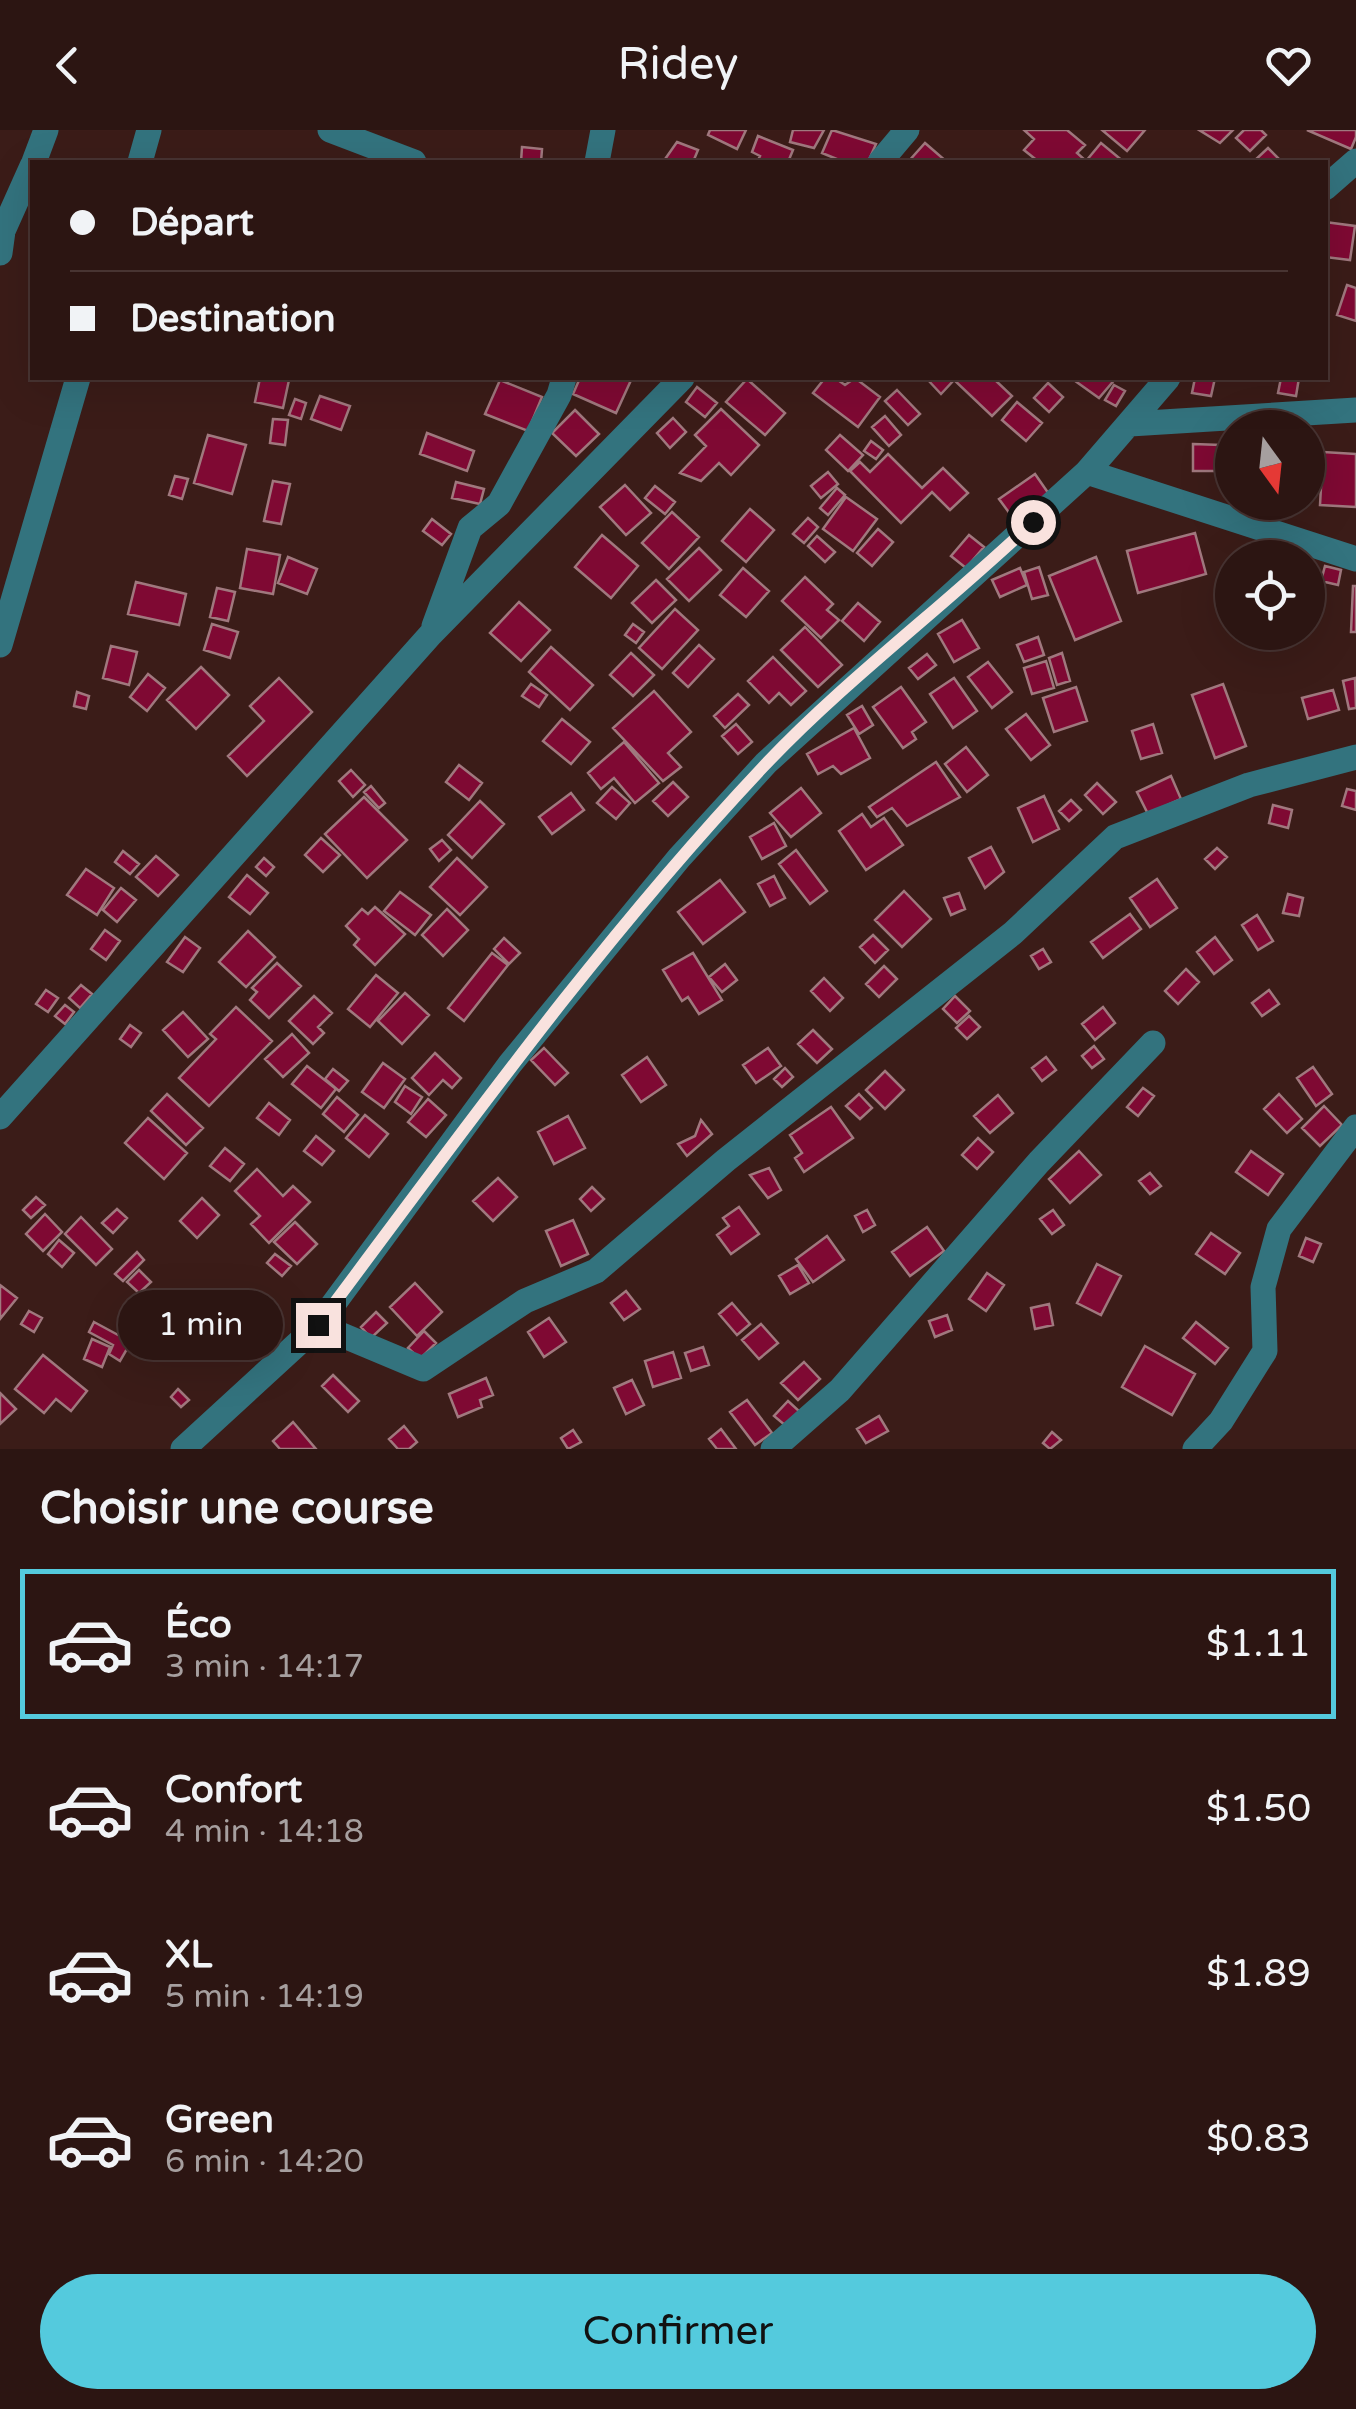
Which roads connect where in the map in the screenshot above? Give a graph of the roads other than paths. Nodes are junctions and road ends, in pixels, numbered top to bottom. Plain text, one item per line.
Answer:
1 (46, 130) edge
2 (149, 130) edge
3 (330, 130) edge
4 (603, 130) edge
5 (906, 130) edge
6 (35, 160) edge
7 (141, 160) edge
8 (409, 160) edge
9 (597, 160) edge
10 (882, 160) edge
11 (1356, 162) edge
12 (30, 171) edge
13 (1328, 185) edge
14 (0, 254) edge
15 (77, 380) edge
16 (563, 380) edge
17 (680, 380) edge
18 (1166, 380) edge
19 (1356, 410) edge
20 (1130, 424) junction
21 (1086, 472) junction
22 (1356, 559) edge
23 (431, 634) junction
24 (0, 645) edge
25 (1356, 756) edge
26 (1153, 1043) dead end
27 (0, 1116) edge
28 (1356, 1127) edge
29 (318, 1325) junction
30 (183, 1449) edge
31 (773, 1449) edge
32 (1195, 1449) edge

1 - 6 street
2 - 7 street
3 - 8 street
4 - 9 street
5 - 10 street
11 - 13 street
12 - 14 street
15 - 24 street
16 - 23 street
17 - 23 street
18 - 20 street
19 - 20 street
20 - 21 street
21 - 22 street
21 - 29 street
23 - 27 street
25 - 29 street
26 - 31 street
28 - 32 street
29 - 30 street

